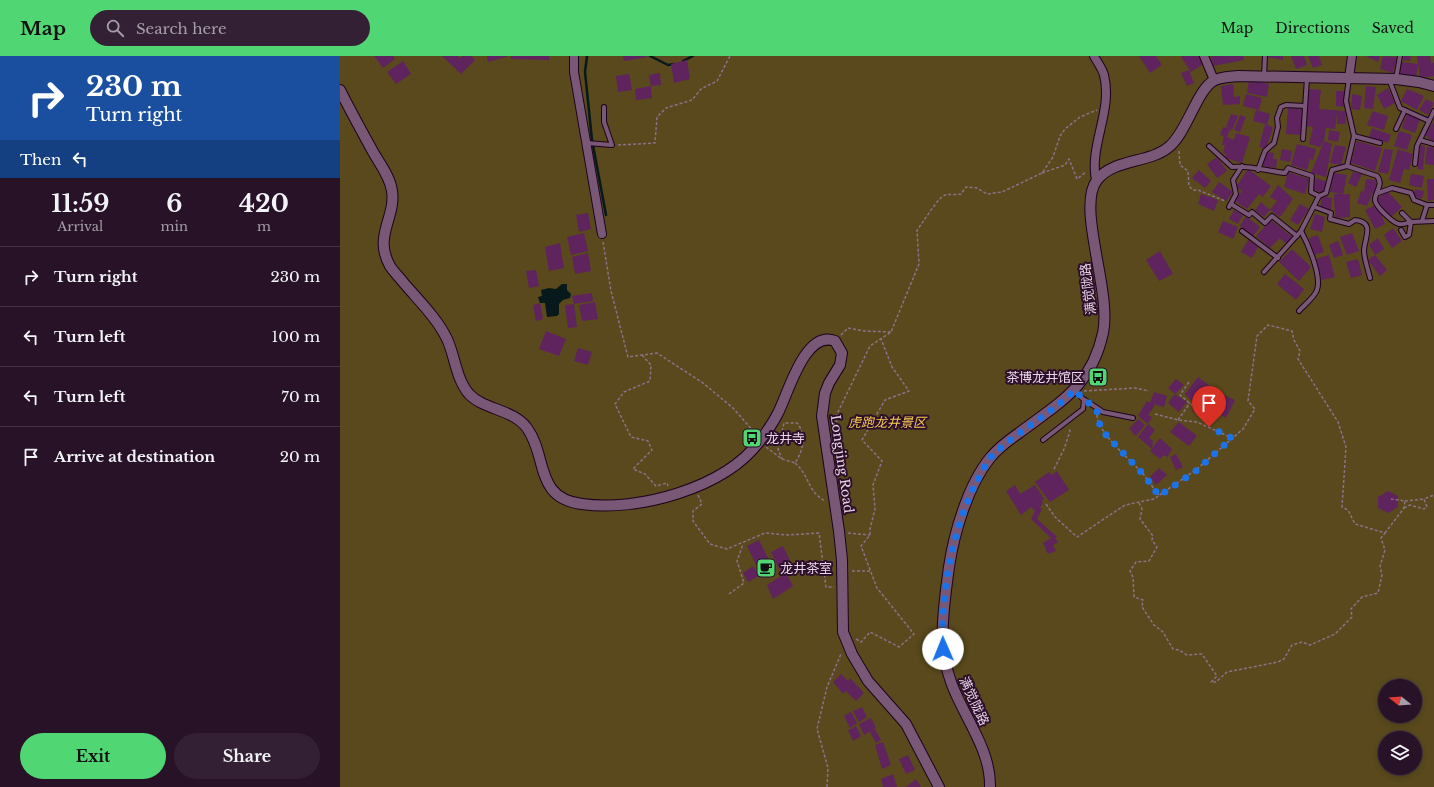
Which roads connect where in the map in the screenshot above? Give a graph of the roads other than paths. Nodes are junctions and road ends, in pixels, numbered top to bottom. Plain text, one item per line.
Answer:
1 (574, 56) edge
2 (1094, 56) edge
3 (1204, 56) edge
4 (1265, 56) edge
5 (1352, 56) edge
6 (1400, 56) edge
7 (1264, 77) junction
8 (1307, 78) junction
9 (1349, 78) junction
10 (1393, 79) junction
11 (1214, 80) junction
12 (1434, 86) edge
13 (340, 90) edge
14 (1305, 106) junction
15 (604, 107) dead end
16 (1406, 110) junction
17 (1434, 111) edge
18 (1429, 120) junction
19 (1396, 129) dead end
20 (1354, 136) junction
21 (1303, 139) dead end
22 (1420, 140) junction
23 (588, 143) junction
24 (1380, 143) dead end
25 (1434, 144) edge
26 (1209, 146) dead end
27 (1415, 164) dead end
28 (1242, 166) junction
29 (1347, 166) junction
30 (1258, 170) junction
31 (1095, 175) junction
32 (1378, 192) junction
33 (1319, 196) junction
34 (1427, 205) junction
35 (1434, 205) edge
36 (1315, 208) junction
37 (1402, 213) dead end
38 (1422, 221) junction
39 (1434, 221) edge
40 (1411, 222) junction
41 (1401, 230) dead end
42 (1301, 231) junction
43 (1242, 232) dead end
44 (602, 234) road end
45 (1297, 236) junction
46 (1278, 258) junction
47 (1264, 272) dead end
48 (1370, 278) dead end
49 (1299, 311) dead end
50 (1074, 390) junction
51 (1084, 400) junction
52 (1133, 418) dead end
53 (1043, 440) dead end
54 (939, 787) edge
55 (990, 787) edge

1 - 23 street
2 - 31 street
3 - 11 street
4 - 7 lane
5 - 9 street
6 - 10 lane
7 - 8 street
7 - 11 street
8 - 9 street
8 - 14 lane
9 - 10 street
9 - 20 lane
10 - 12 street
10 - 16 lane
11 - 31 street
13 - 54 street, Longjing Road
14 - 21 lane
14 - 30 lane
15 - 23 lane
16 - 18 lane
16 - 19 lane
17 - 18 lane
18 - 22 lane
20 - 24 lane
20 - 29 lane
22 - 25 lane
22 - 27 lane
23 - 44 street
26 - 28 lane
28 - 30 lane
28 - 45 lane
29 - 32 lane
29 - 33 lane
30 - 33 lane
31 - 50 street, 满觉陇路
32 - 34 lane
32 - 40 lane
33 - 36 lane
34 - 35 lane
34 - 38 lane
36 - 42 lane
36 - 48 lane
37 - 40 lane
38 - 39 lane
38 - 40 lane
40 - 41 lane
42 - 45 lane
42 - 49 lane
43 - 46 lane
45 - 46 lane
46 - 47 lane
50 - 51 lane
50 - 55 street, 满觉陇路
51 - 52 lane
51 - 53 lane

